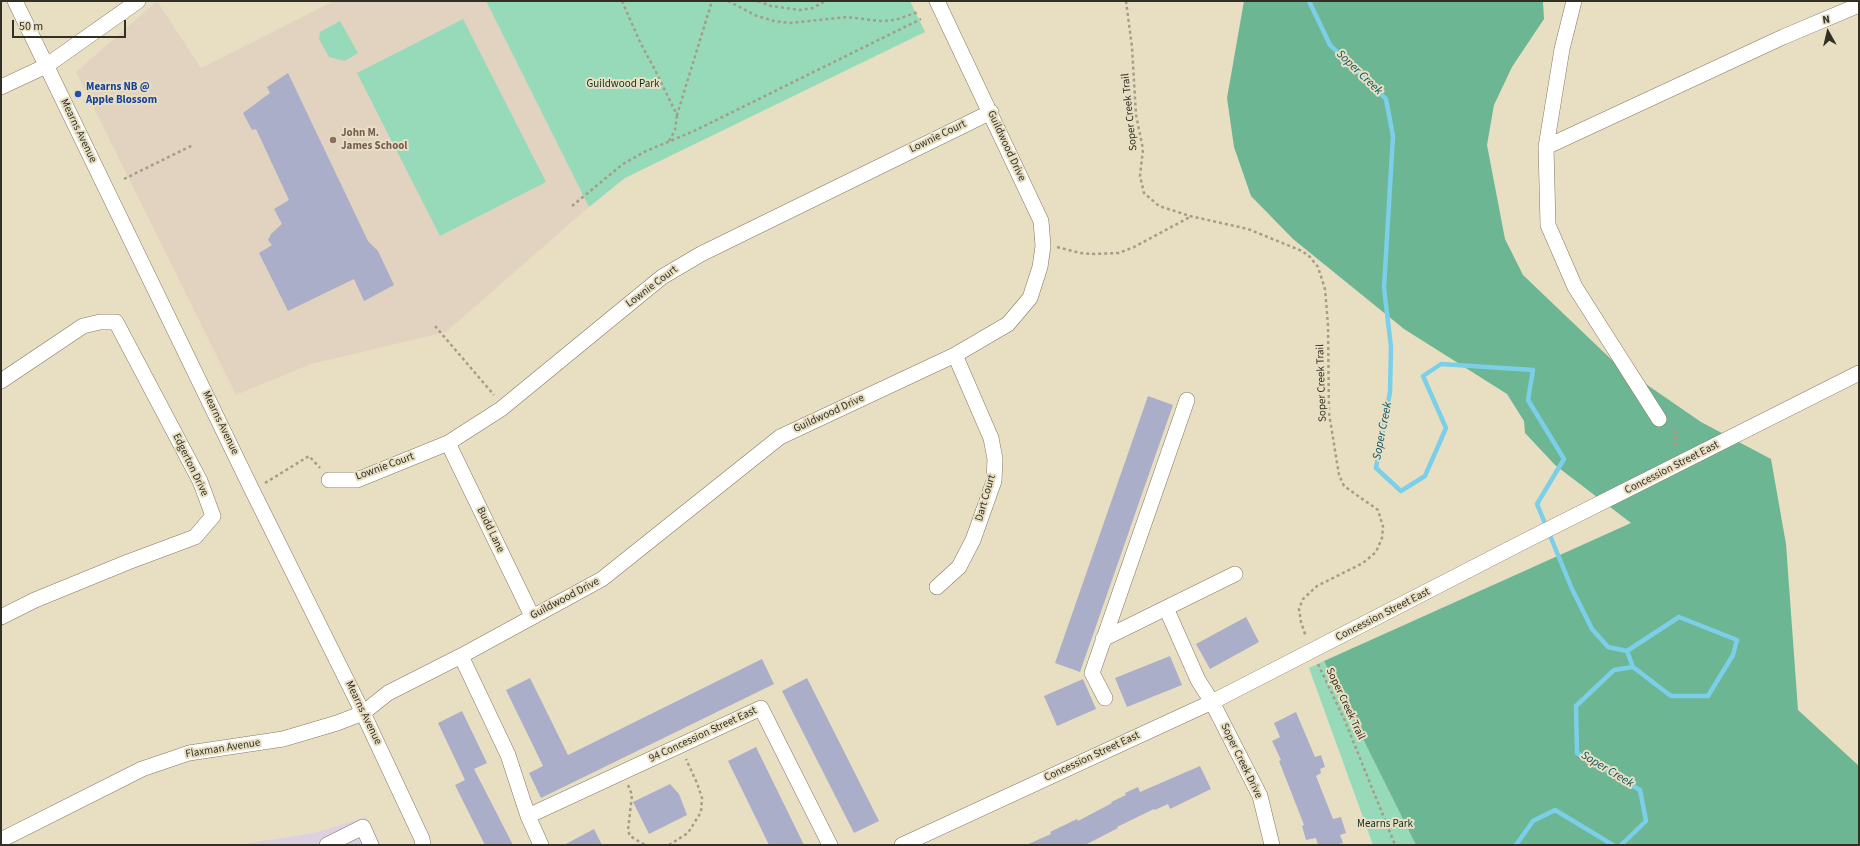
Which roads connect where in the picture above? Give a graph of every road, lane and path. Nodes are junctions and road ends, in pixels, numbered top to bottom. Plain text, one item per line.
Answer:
1 (15, 1) edge
2 (138, 1) edge
3 (622, 1) edge
4 (712, 1) edge
5 (728, 1) edge
6 (758, 1) edge
7 (825, 1) edge
8 (937, 1) edge
9 (1126, 1) edge
10 (1574, 1) edge
11 (1859, 5) edge
12 (918, 12) dead end
13 (921, 19) dead end
14 (46, 66) junction
15 (1, 87) edge
16 (991, 112) junction
17 (677, 115) junction
18 (669, 141) junction
19 (193, 145) dead end
20 (1546, 147) junction
21 (124, 179) dead end
22 (572, 206) dead end
23 (1190, 216) junction
24 (1043, 246) junction
25 (435, 326) dead end
26 (955, 355) junction
27 (1859, 373) edge
28 (1, 381) edge
29 (1187, 400) dead end
30 (502, 409) junction
31 (1659, 419) joint
32 (448, 443) junction
33 (1675, 466) junction
34 (329, 480) joint
35 (252, 490) junction
36 (1235, 574) dead end
37 (937, 587) dead end
38 (1166, 608) junction
39 (532, 616) junction
40 (1, 617) edge
41 (1103, 639) junction
42 (1312, 651) junction
43 (461, 656) junction
44 (1105, 698) dead end
45 (1212, 702) junction
46 (363, 713) junction
47 (679, 746) junction
48 (624, 772) junction
49 (528, 816) junction
50 (1, 840) edge
51 (327, 845) edge
52 (371, 845) edge
53 (423, 845) edge
54 (541, 845) edge
55 (645, 845) edge
56 (669, 845) edge
57 (830, 845) edge
58 (902, 845) edge
59 (1272, 845) edge
60 (1396, 845) edge

1 - 14 street, Mearns Avenue
2 - 14 street
3 - 17 path
4 - 17 path
5 - 12 path
6 - 7 path
8 - 16 street, Guildwood Drive
9 - 23 path, Soper Creek Trail
10 - 20 street
11 - 20 street
13 - 18 path
14 - 15 street
14 - 35 street, Mearns Avenue
16 - 24 street, Guildwood Drive
16 - 30 street, Lownie Court
17 - 18 path
18 - 22 path
19 - 21 path
20 - 31 street
23 - 24 path
23 - 42 path, Soper Creek Trail
24 - 26 street, Guildwood Drive
25 - 30 path
26 - 37 street, Dart Court
26 - 39 street, Guildwood Drive
27 - 33 street, Concession Street East
28 - 40 street, Edgerton Drive
29 - 41 street
30 - 32 street, Lownie Court
31 - 33 path
32 - 34 street, Lownie Court
32 - 39 street, Budd Lane
33 - 42 street, Concession Street East
34 - 35 path
35 - 46 street, Mearns Avenue
36 - 38 street
38 - 41 street
38 - 45 street, Soper Creek Drive
39 - 43 street, Guildwood Drive
41 - 44 street
42 - 45 street, Concession Street East
42 - 60 path, Soper Creek Trail
43 - 46 street, Guildwood Drive
43 - 49 street
45 - 58 street, Concession Street East
45 - 59 street, Soper Creek Drive
46 - 50 street, Flaxman Avenue
46 - 53 street, Mearns Avenue
47 - 48 street, 94 Concession Street East
47 - 56 path
47 - 57 street, 94 Concession Street East
48 - 49 street, 94 Concession Street East
48 - 55 path
49 - 54 street
51 - 52 street

